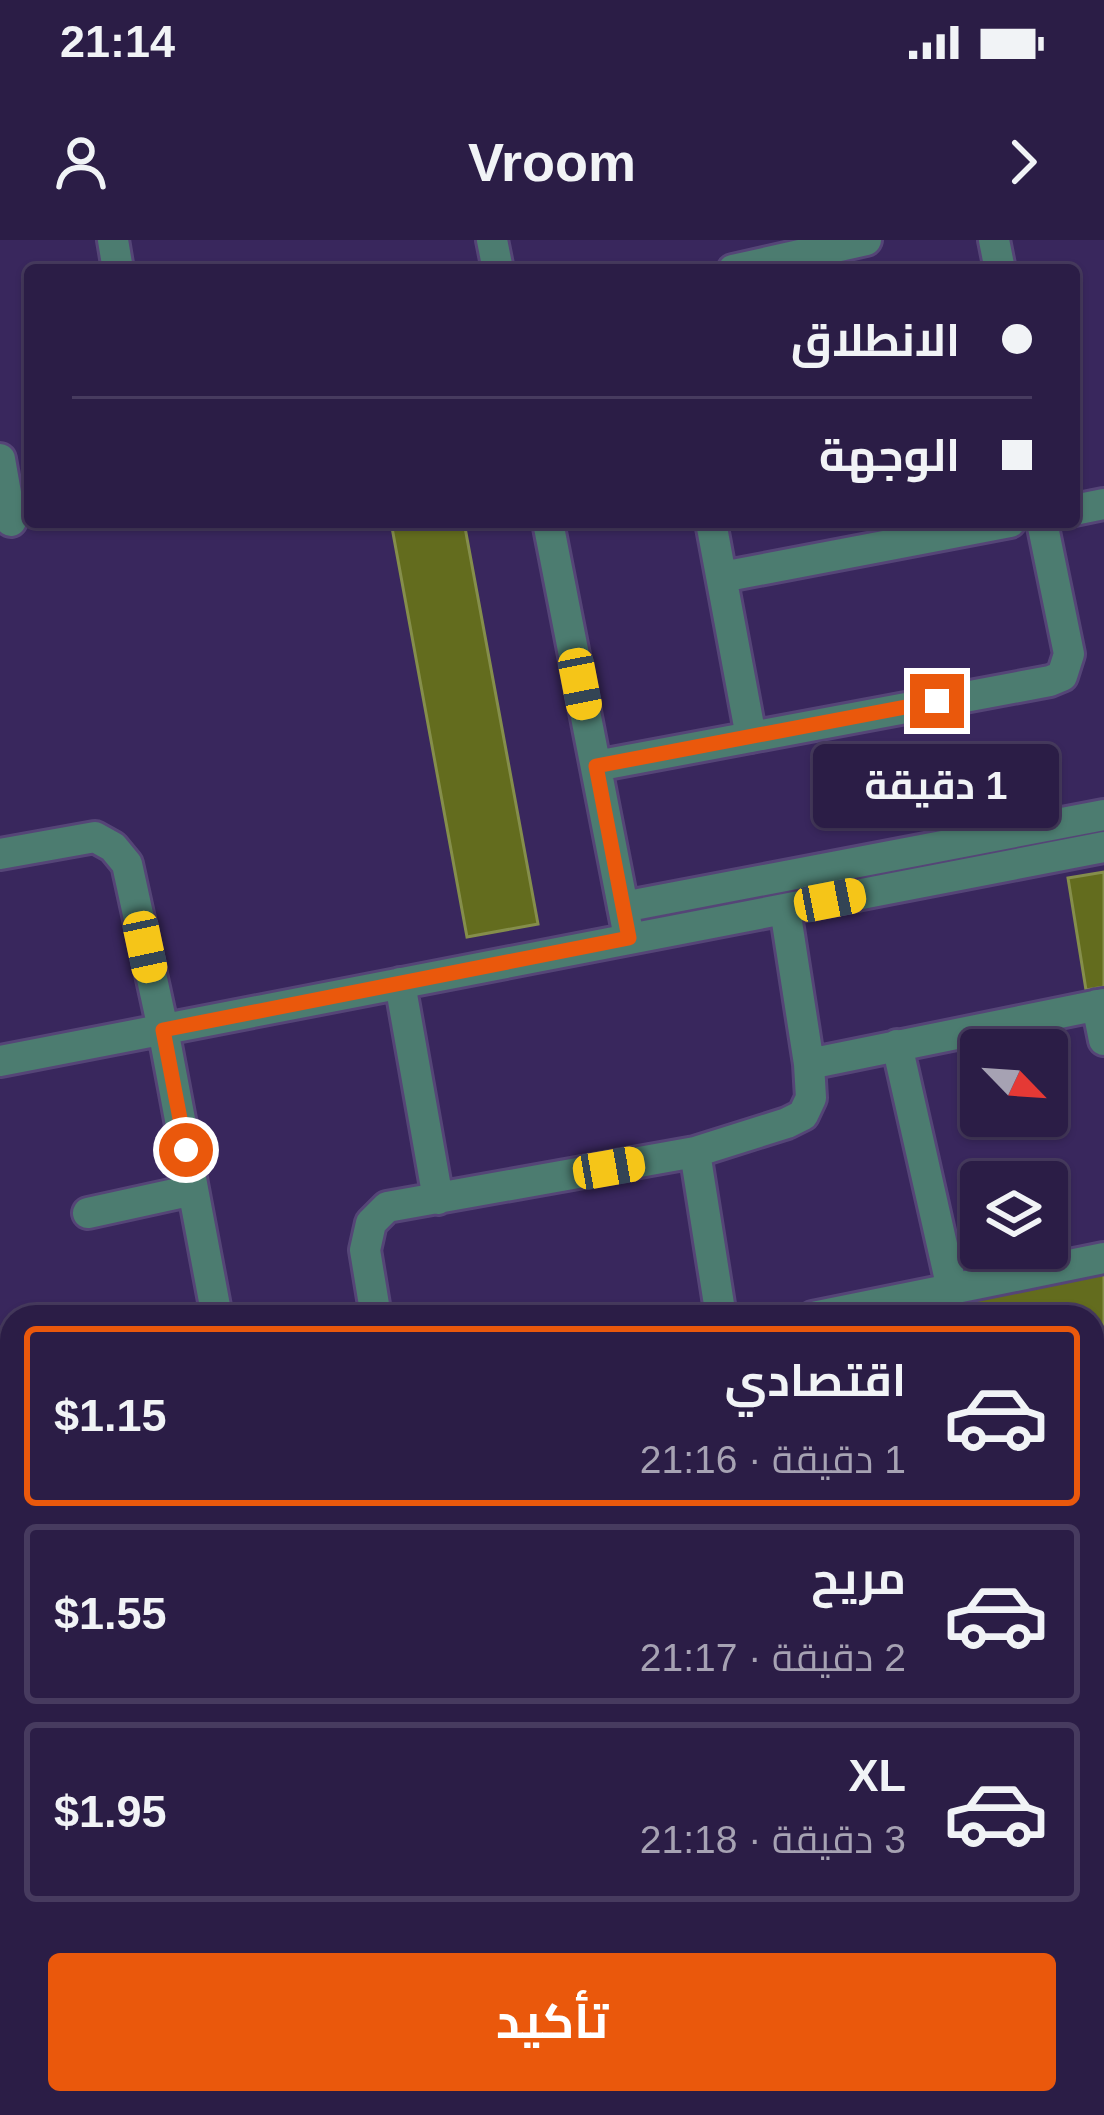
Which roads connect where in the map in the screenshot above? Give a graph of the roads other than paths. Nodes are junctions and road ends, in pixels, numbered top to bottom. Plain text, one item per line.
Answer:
1 (866, 240) edge
2 (783, 246) edge
3 (746, 264) edge
4 (0, 459) edge
5 (14, 520) edge
6 (549, 528) edge
7 (712, 528) edge
8 (979, 528) edge
9 (1043, 528) edge
10 (722, 577) junction
11 (752, 736) junction
12 (596, 766) junction
13 (1104, 815) edge
14 (1104, 847) edge
15 (0, 854) edge
16 (623, 907) junction
17 (785, 909) junction
18 (629, 938) junction
19 (400, 983) junction
20 (1100, 1005) edge
21 (163, 1030) junction
22 (1104, 1040) edge
23 (897, 1045) junction
24 (0, 1061) edge
25 (809, 1064) junction
26 (695, 1152) junction
27 (193, 1190) junction
28 (438, 1199) junction
29 (88, 1213) dead end
30 (1104, 1258) edge
31 (952, 1289) junction
32 (215, 1305) edge
33 (374, 1305) edge
34 (720, 1305) edge
35 (873, 1305) edge

1 - 2 street
2 - 3 street
4 - 5 street
6 - 12 street
7 - 10 street
8 - 10 street
9 - 11 street
10 - 11 street
11 - 12 street
12 - 16 street
13 - 16 street
14 - 17 street
15 - 21 street
16 - 18 street
17 - 18 street
17 - 25 street
18 - 19 street
19 - 21 street
19 - 28 street
20 - 22 street
20 - 23 street
21 - 24 street
21 - 27 street
23 - 25 street
23 - 31 street
25 - 26 street
26 - 28 street
26 - 34 street
27 - 29 street
27 - 32 street
28 - 33 street
30 - 31 street
31 - 35 street

